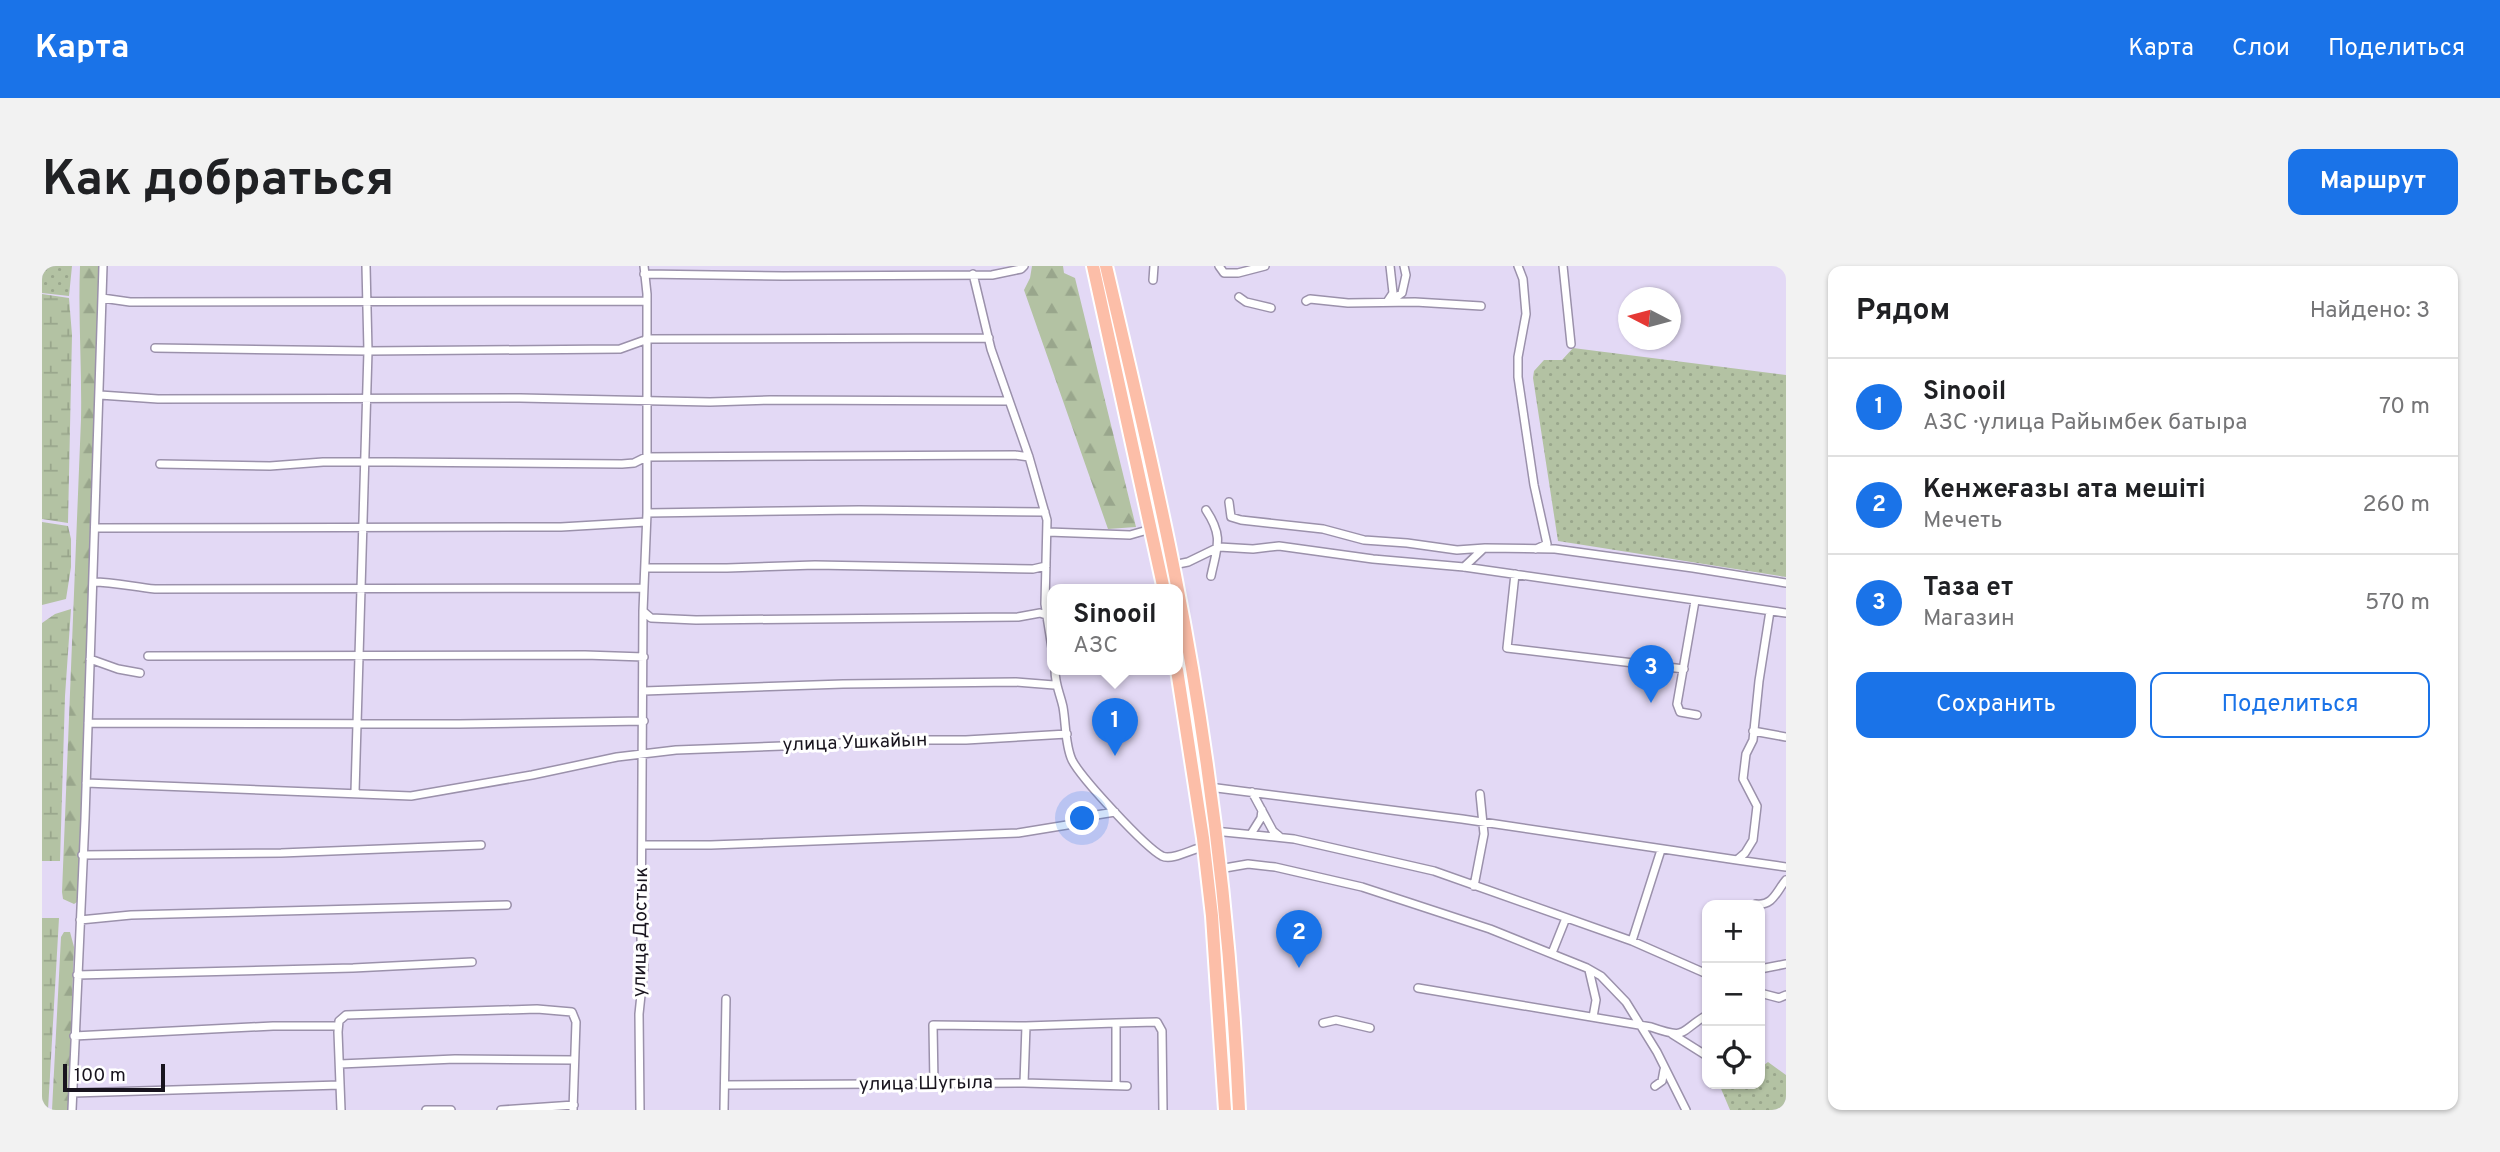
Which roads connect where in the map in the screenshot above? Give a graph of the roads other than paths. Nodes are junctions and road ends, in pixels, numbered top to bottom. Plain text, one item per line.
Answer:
1 (103, 266) edge
2 (366, 266) edge
3 (1024, 266) edge
4 (1093, 266) edge
5 (1154, 266) edge
6 (1219, 266) edge
7 (1265, 266) edge
8 (1390, 266) edge
9 (1404, 266) edge
10 (1518, 266) edge
11 (1563, 266) edge
12 (1110, 268) edge
13 (644, 270) edge
14 (973, 274) junction
15 (1153, 280) dead end
16 (1239, 297) dead end
17 (102, 298) junction
18 (647, 301) junction
19 (1306, 301) dead end
20 (367, 303) junction
21 (1387, 303) junction
22 (1481, 306) dead end
23 (1271, 308) dead end
24 (989, 338) junction
25 (645, 340) junction
26 (1571, 344) dead end
27 (155, 348) dead end
28 (368, 351) junction
29 (100, 395) junction
30 (366, 399) junction
31 (645, 401) junction
32 (1009, 401) junction
33 (646, 457) junction
34 (1029, 457) junction
35 (364, 463) junction
36 (160, 464) dead end
37 (1228, 502) dead end
38 (1206, 510) dead end
39 (1045, 512) junction
40 (647, 518) junction
41 (95, 528) junction
42 (363, 528) junction
43 (1151, 529) junction
44 (1048, 532) junction
45 (1219, 547) junction
46 (1485, 548) junction
47 (1534, 550) junction
48 (1173, 565) junction
49 (1046, 566) junction
50 (1464, 567) junction
51 (645, 568) junction
52 (1516, 574) junction
53 (1211, 576) dead end
54 (93, 582) junction
55 (1786, 583) edge
56 (1163, 584) edge
57 (1176, 584) edge
58 (644, 588) junction
59 (360, 589) junction
60 (1695, 601) junction
61 (643, 611) junction
62 (1770, 611) junction
63 (1786, 613) edge
64 (1046, 615) junction
65 (1047, 620) edge
66 (1183, 623) edge
67 (148, 656) dead end
68 (358, 657) junction
69 (644, 657) junction
70 (90, 659) junction
71 (1684, 669) junction
72 (140, 673) dead end
73 (1055, 675) edge
74 (1178, 675) edge
75 (1055, 685) junction
76 (644, 691) junction
77 (1697, 715) dead end
78 (644, 721) junction
79 (88, 723) junction
80 (355, 724) junction
81 (1754, 731) junction
82 (1067, 734) junction
83 (1786, 737) edge
84 (643, 754) junction
85 (86, 783) junction
86 (1209, 787) junction
87 (355, 792) junction
88 (1252, 792) junction
89 (1480, 794) dead end
90 (1262, 809) junction
91 (1115, 812) junction
92 (1482, 822) junction
93 (1251, 834) junction
94 (1209, 838) junction
95 (1282, 838) junction
96 (481, 845) dead end
97 (642, 845) junction
98 (1750, 845) junction
99 (1661, 850) junction
100 (82, 855) junction
101 (1737, 860) junction
102 (1753, 863) junction
103 (1786, 867) edge
104 (1219, 869) junction
105 (1786, 880) edge
106 (1474, 886) junction
107 (507, 905) dead end
108 (1765, 905) edge
109 (1566, 918) junction
110 (80, 920) junction
111 (1580, 923) junction
112 (1561, 932) junction
113 (1632, 941) junction
114 (1552, 953) junction
115 (472, 962) dead end
116 (1786, 964) edge
117 (1765, 968) edge
118 (1589, 970) junction
119 (1702, 971) edge
120 (77, 975) junction
121 (1418, 988) dead end
122 (1765, 994) edge
123 (1786, 995) edge
124 (726, 999) dead end
125 (1593, 1017) junction
126 (1702, 1017) edge
127 (1116, 1023) junction
128 (1323, 1023) dead end
129 (338, 1026) junction
130 (1026, 1026) junction
131 (1640, 1026) junction
132 (1370, 1028) dead end
133 (1671, 1034) junction
134 (74, 1035) junction
135 (1702, 1053) edge
136 (574, 1060) junction
137 (340, 1065) junction
138 (1664, 1066) junction
139 (1024, 1083) junction
140 (934, 1084) junction
141 (1116, 1084) junction
142 (340, 1085) junction
143 (725, 1086) junction
144 (1127, 1086) dead end
145 (1655, 1086) dead end
146 (73, 1093) junction
147 (573, 1108) edge
148 (72, 1110) edge
149 (341, 1110) edge
150 (426, 1110) edge
151 (451, 1110) edge
152 (501, 1110) edge
153 (640, 1110) edge
154 (724, 1110) edge
155 (1163, 1110) edge
156 (1225, 1110) edge
157 (1239, 1110) edge
158 (1686, 1110) edge

1 - 17 street
2 - 20 street
3 - 14 street
4 - 43 highway
5 - 15 street
6 - 7 street
8 - 21 street
9 - 21 street
10 - 47 street
11 - 26 street
12 - 48 highway
13 - 14 street
13 - 18 street, улица Достык
14 - 24 street
16 - 23 street
17 - 20 street
17 - 29 street
18 - 20 street
18 - 25 street, улица Достык
19 - 21 street
20 - 28 street
21 - 22 street
24 - 25 street
24 - 32 street
25 - 28 street
25 - 31 street, улица Достык
27 - 28 street
28 - 30 street
29 - 30 street
29 - 41 street
30 - 31 street
30 - 35 street
31 - 32 street
31 - 33 street, улица Достык
32 - 34 street
33 - 34 street
33 - 35 street
33 - 40 street, улица Достык
34 - 39 street
35 - 36 street
35 - 42 street
37 - 46 street
38 - 45 street
39 - 40 street
39 - 44 street
40 - 42 street
40 - 51 street, улица Достык
41 - 42 street
41 - 54 street
42 - 59 street
43 - 44 street
43 - 56 highway
44 - 49 street
45 - 48 street
45 - 50 street
45 - 53 street
46 - 47 street
46 - 50 street
47 - 55 street
48 - 57 highway
49 - 51 street
49 - 64 street
50 - 52 street
51 - 58 street, улица Достык
52 - 60 street
52 - 71 street
54 - 59 street
54 - 70 street
58 - 59 street
58 - 61 street, улица Достык
59 - 68 street
60 - 62 street
60 - 71 street
61 - 64 street
61 - 69 street, улица Достык
62 - 63 street
62 - 81 street
64 - 65 street
66 - 86 highway
67 - 68 street
68 - 69 street
68 - 80 street
69 - 76 street, улица Достык
70 - 72 street
70 - 79 street
71 - 77 street
73 - 75 street
74 - 94 highway
75 - 76 street
75 - 82 street
76 - 78 street, улица Достык
78 - 80 street
78 - 84 street, улица Достык
79 - 80 street
79 - 85 street
80 - 87 street
81 - 83 street
81 - 98 street
82 - 84 street, улица Ушкайын
82 - 91 street
84 - 87 street, улица Ушкайын
84 - 97 street, улица Достык
85 - 87 street, улица Ушкайын
85 - 100 street
86 - 88 street
86 - 94 highway
88 - 90 street
88 - 92 street
89 - 92 street
90 - 93 street
90 - 95 street
91 - 94 street
91 - 97 street
92 - 99 street
92 - 106 street
93 - 94 street
93 - 95 street
94 - 104 highway
94 - 156 highway
95 - 106 street
96 - 100 street
97 - 153 street, улица Достык
98 - 101 street
98 - 102 street
99 - 101 street
99 - 113 street
100 - 110 street
101 - 102 street
102 - 103 street
104 - 114 street
104 - 157 highway
105 - 108 street
106 - 109 street
107 - 110 street
109 - 111 street
109 - 112 street
110 - 120 street
111 - 112 street
111 - 113 street
112 - 114 street
113 - 119 street
114 - 118 street
115 - 120 street
116 - 117 street
118 - 125 street
118 - 131 street
120 - 134 street
121 - 125 street
122 - 123 street
124 - 143 street
125 - 131 street
126 - 133 street
127 - 130 street
127 - 141 street
127 - 155 street
128 - 132 street
129 - 134 street
129 - 136 street
129 - 137 street
130 - 139 street
130 - 140 street
131 - 133 street
131 - 138 street
133 - 135 street
134 - 146 street
136 - 137 street
136 - 147 street
137 - 142 street
138 - 145 street
138 - 158 street
139 - 140 street, улица Шугыла
139 - 141 street, улица Шугыла
140 - 143 street, улица Шугыла
141 - 144 street, улица Шугыла
142 - 146 street
142 - 149 street
143 - 154 street
146 - 148 street
147 - 152 street
150 - 151 street

